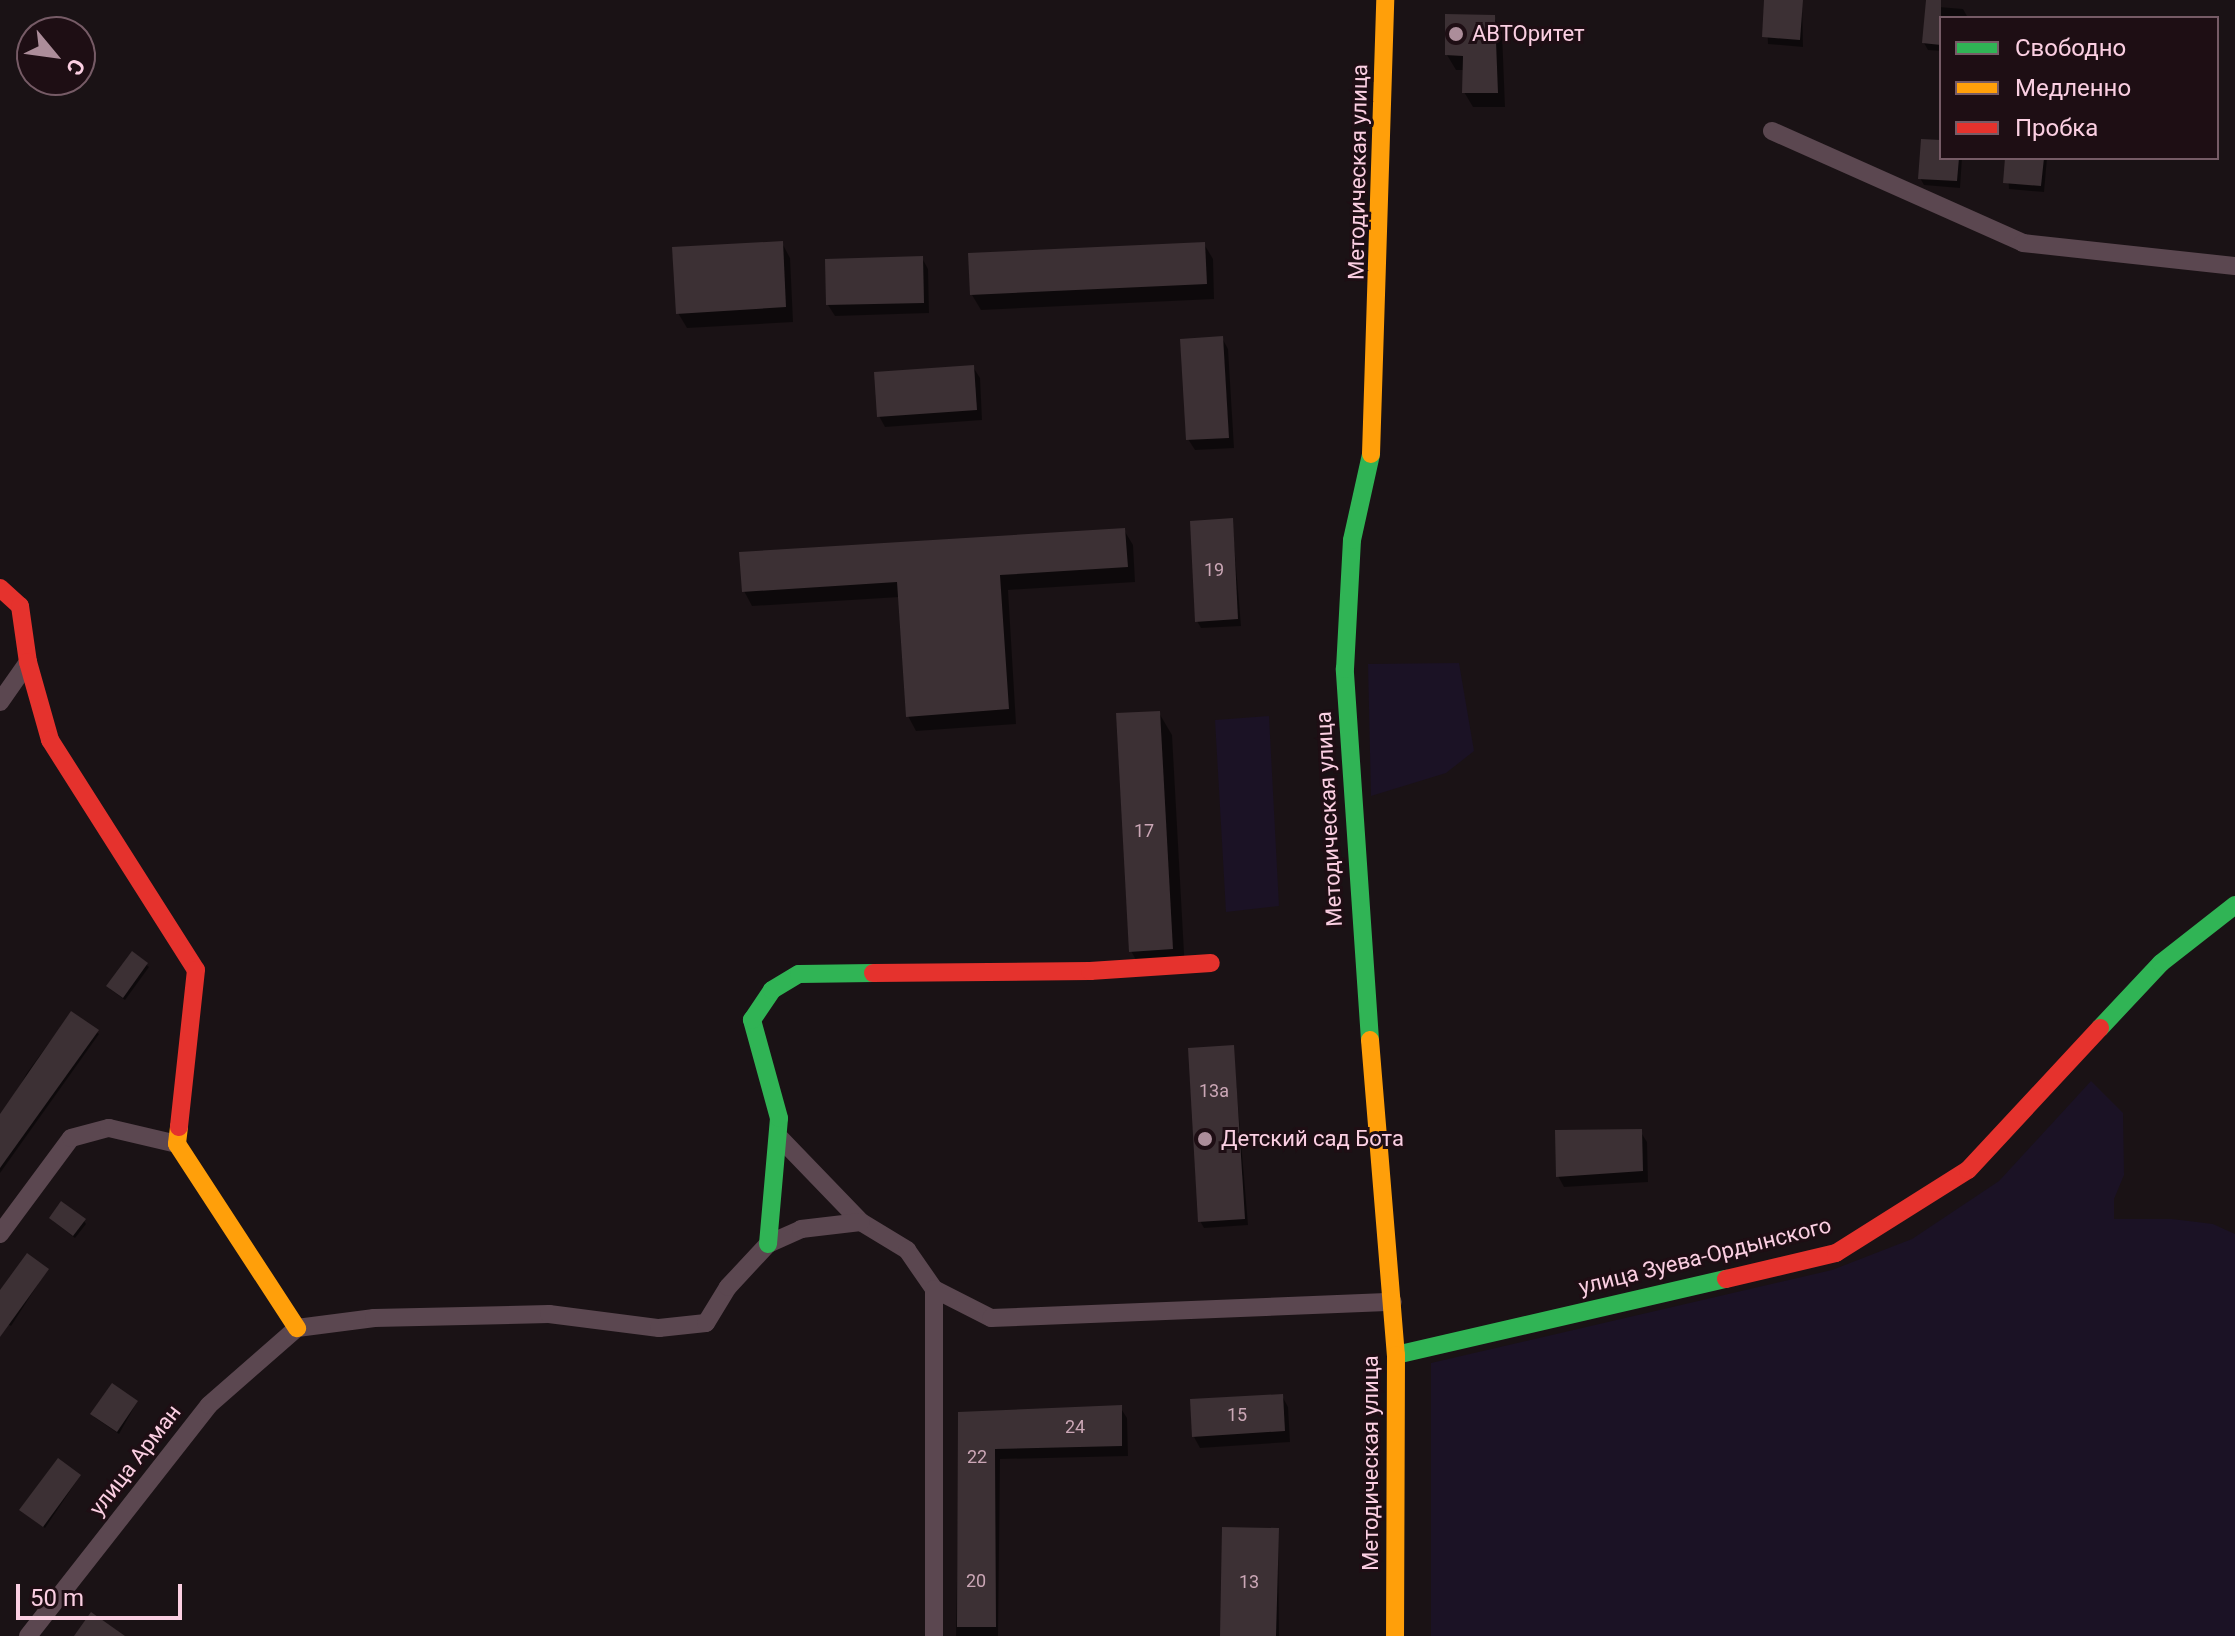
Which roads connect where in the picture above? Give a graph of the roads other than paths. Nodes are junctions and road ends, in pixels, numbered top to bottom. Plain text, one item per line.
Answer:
1 (1385, 0) edge
2 (1772, 131) dead end
3 (2235, 266) edge
4 (0, 588) edge
5 (28, 662) junction
6 (0, 702) edge
7 (2235, 905) edge
8 (1211, 963) dead end
9 (780, 1138) junction
10 (177, 1144) junction
11 (861, 1222) junction
12 (0, 1234) edge
13 (768, 1244) junction
14 (934, 1289) junction
15 (1393, 1302) junction
16 (297, 1328) junction
17 (1396, 1355) junction
18 (28, 1636) edge
19 (934, 1636) edge
20 (1395, 1636) edge

1 - 15 street, Методическая улица
2 - 3 street
4 - 5 street
5 - 6 street
5 - 10 street
7 - 17 street, улица Зуева-Ордынского
8 - 9 street
9 - 11 street
9 - 13 street
10 - 12 street
10 - 16 street
11 - 13 street
11 - 14 street
13 - 16 street
14 - 15 street
14 - 19 street
15 - 17 street, Методическая улица
16 - 18 street, улица Арман
17 - 20 street, Методическая улица

